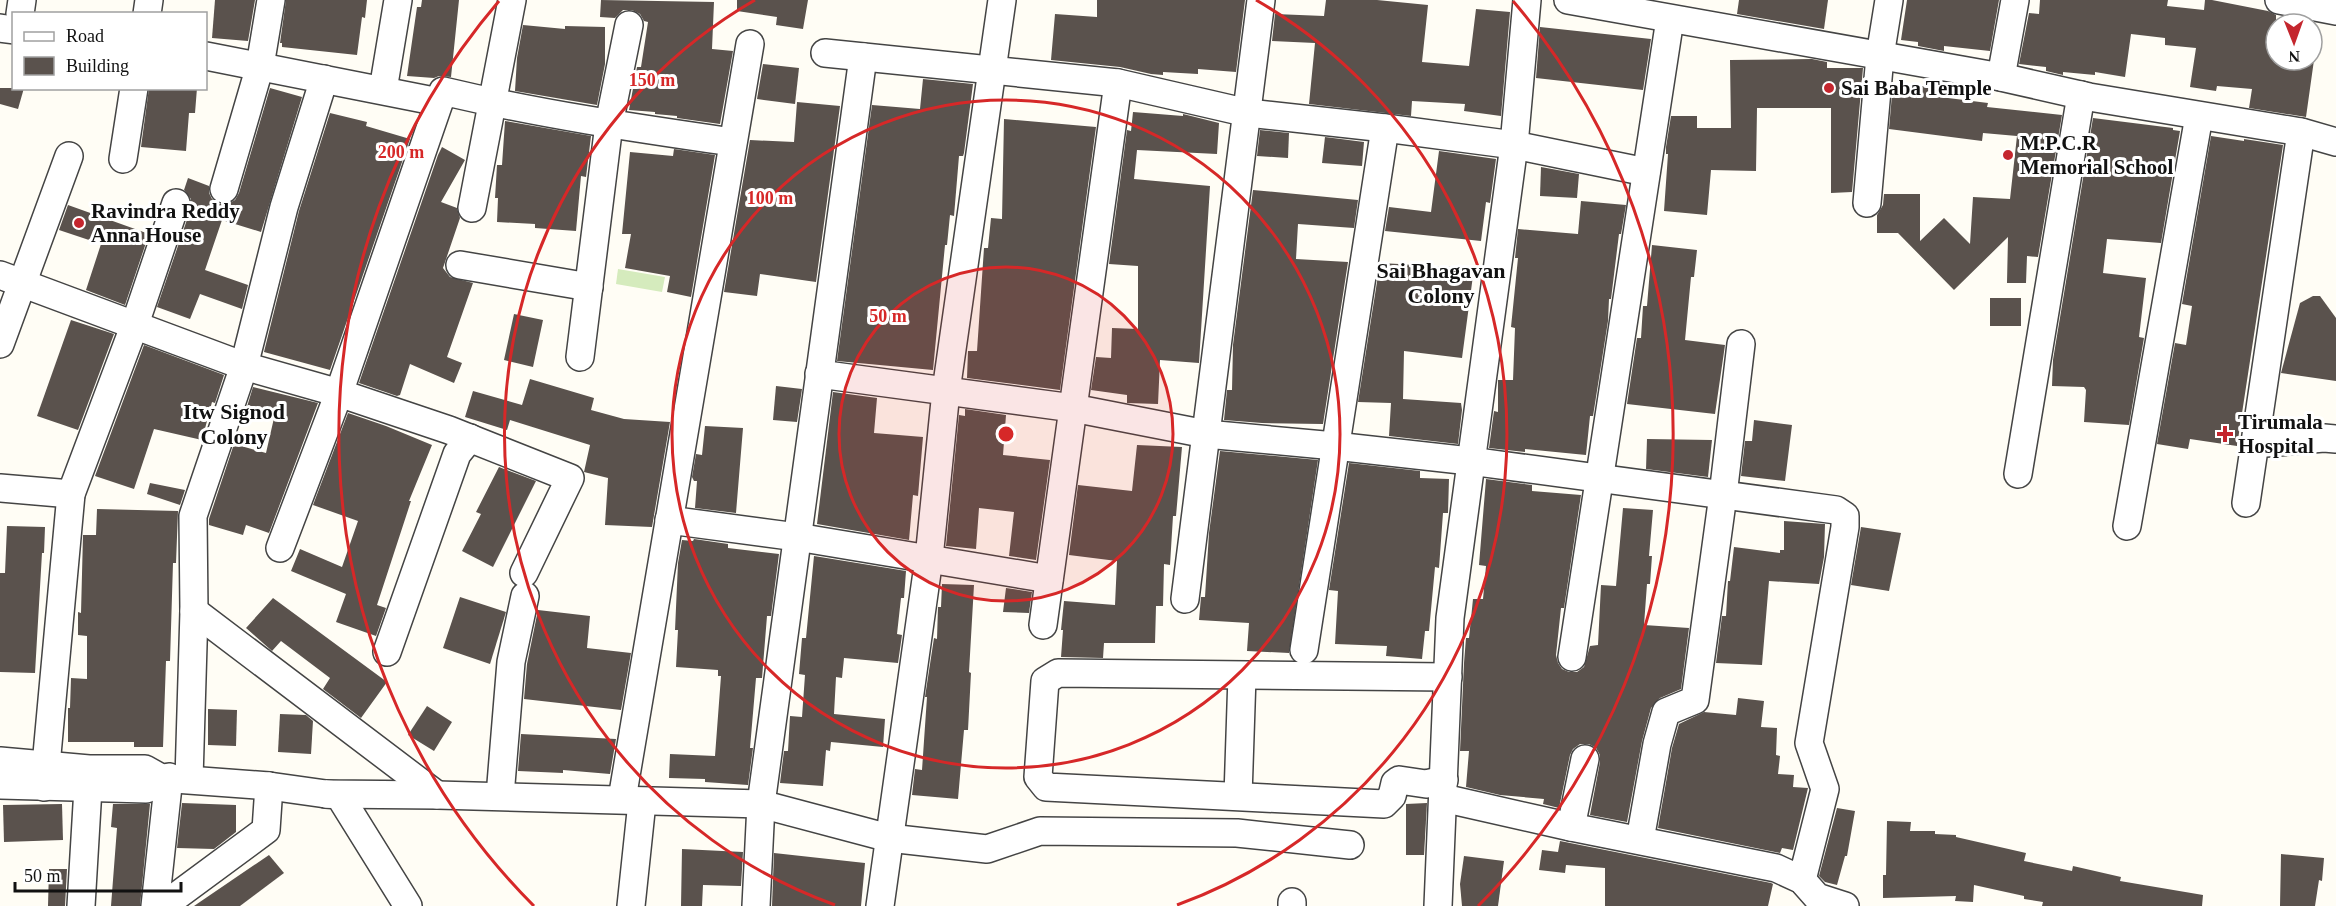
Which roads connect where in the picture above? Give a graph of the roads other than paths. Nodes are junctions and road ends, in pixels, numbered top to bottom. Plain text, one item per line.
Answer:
1 (271, 0) edge
2 (398, 0) edge
3 (512, 0) edge
4 (1002, 0) edge
5 (1261, 0) edge
6 (1527, 0) edge
7 (1568, 0) edge
8 (1889, 0) edge
9 (2015, 0) edge
10 (2279, 0) edge
11 (2336, 11) edge
12 (1670, 19) junction
13 (628, 25) dead end
14 (750, 44) dead end
15 (825, 53) dead end
16 (207, 56) edge
17 (863, 57) junction
18 (1880, 57) junction
19 (260, 66) junction
20 (994, 70) junction
21 (2001, 77) junction
22 (324, 79) junction
23 (1118, 83) junction
24 (134, 90) edge
25 (383, 90) junction
26 (2081, 95) junction
27 (439, 102) junction
28 (492, 103) junction
29 (1248, 113) junction
30 (2199, 116) junction
31 (609, 124) junction
32 (1384, 128) junction
33 (2301, 132) junction
34 (732, 142) junction
35 (2336, 142) edge
36 (1514, 145) junction
37 (69, 156) dead end
38 (123, 159) dead end
39 (1646, 172) junction
40 (224, 189) dead end
41 (176, 203) dead end
42 (1867, 203) dead end
43 (472, 208) dead end
44 (460, 265) dead end
45 (11, 279) edge
46 (589, 287) junction
47 (135, 324) junction
48 (0, 344) edge
49 (1741, 344) dead end
50 (580, 357) dead end
51 (244, 366) junction
52 (819, 374) junction
53 (946, 391) junction
54 (339, 393) junction
55 (1073, 408) junction
56 (1206, 434) junction
57 (470, 438) junction
58 (2336, 439) edge
59 (2254, 444) junction
60 (1335, 446) junction
61 (1470, 461) junction
62 (2018, 474) dead end
63 (1599, 478) junction
64 (0, 488) edge
65 (71, 494) junction
66 (1723, 495) junction
67 (2246, 503) dead end
68 (669, 520) junction
69 (2127, 526) dead end
70 (797, 537) junction
71 (280, 548) dead end
72 (929, 558) junction
73 (1049, 579) junction
74 (1185, 599) dead end
75 (194, 611) junction
76 (1043, 625) dead end
77 (1304, 650) dead end
78 (387, 652) dead end
79 (1572, 657) dead end
80 (1242, 676) junction
81 (1441, 677) junction
82 (1585, 759) dead end
83 (0, 761) edge
84 (44, 776) junction
85 (173, 778) junction
86 (0, 785) edge
87 (269, 786) junction
88 (1438, 787) junction
89 (88, 788) junction
90 (326, 794) junction
91 (437, 795) junction
92 (500, 796) junction
93 (1238, 796) junction
94 (632, 801) junction
95 (761, 804) junction
96 (1571, 827) junction
97 (889, 838) junction
98 (1640, 840) junction
99 (1350, 846) dead end
100 (1810, 894) edge
101 (81, 906) edge
102 (155, 906) edge
103 (163, 906) edge
104 (408, 906) edge
105 (631, 906) edge
106 (756, 906) edge
107 (880, 906) edge
108 (1438, 906) edge
109 (1845, 906) edge

1 - 19 street
2 - 25 street
3 - 28 street
4 - 20 street
5 - 29 street
6 - 36 street
7 - 12 street
8 - 18 street
9 - 21 street
10 - 11 street
12 - 18 street
12 - 39 street
13 - 31 street
14 - 34 street
15 - 17 street
16 - 19 street
17 - 20 street
17 - 52 street
18 - 21 street
18 - 42 street
19 - 22 street
19 - 40 street
20 - 23 street
20 - 53 street
21 - 26 street
22 - 25 street
22 - 51 street
23 - 29 street
23 - 55 street
24 - 38 street
25 - 27 street
26 - 30 street
26 - 62 street
27 - 28 street
27 - 54 street
28 - 31 street
28 - 43 street
29 - 32 street
29 - 56 street
30 - 33 street
30 - 69 street
31 - 34 street
31 - 46 street
32 - 36 street
32 - 60 street
33 - 35 street
33 - 59 street
34 - 68 street
36 - 39 street
36 - 61 street
37 - 45 street
39 - 63 street
41 - 47 street
44 - 46 street
45 - 47 street
45 - 48 street
46 - 50 street
47 - 51 street
47 - 65 street
49 - 66 street
51 - 54 street
51 - 75 street
52 - 53 street
52 - 70 street
53 - 55 street
53 - 72 street
54 - 57 street
54 - 71 street
55 - 56 street
55 - 73 street
56 - 60 street
56 - 74 street
57 - 78 street
57 - 92 street
58 - 59 street
59 - 67 street
60 - 61 street
60 - 77 street
61 - 63 street
61 - 81 street
63 - 66 street
63 - 79 street
64 - 65 street
65 - 84 street
66 - 98 street
66 - 100 street
68 - 70 street
68 - 94 street
70 - 72 street
70 - 95 street
72 - 73 street
72 - 97 street
73 - 76 street
75 - 85 street
75 - 91 street
80 - 81 street
80 - 93 street
80 - 93 street
81 - 88 street
82 - 96 street
83 - 84 street
84 - 85 street
84 - 86 street
84 - 89 street
85 - 87 street
85 - 89 street
85 - 102 street
87 - 90 street
87 - 103 street
88 - 93 street
88 - 96 street
88 - 108 street
89 - 101 street
90 - 91 street
90 - 104 street
91 - 92 street
92 - 94 street
94 - 95 street
94 - 105 street
95 - 97 street
95 - 106 street
96 - 98 street
97 - 99 street
97 - 107 street
98 - 100 street
100 - 109 street

